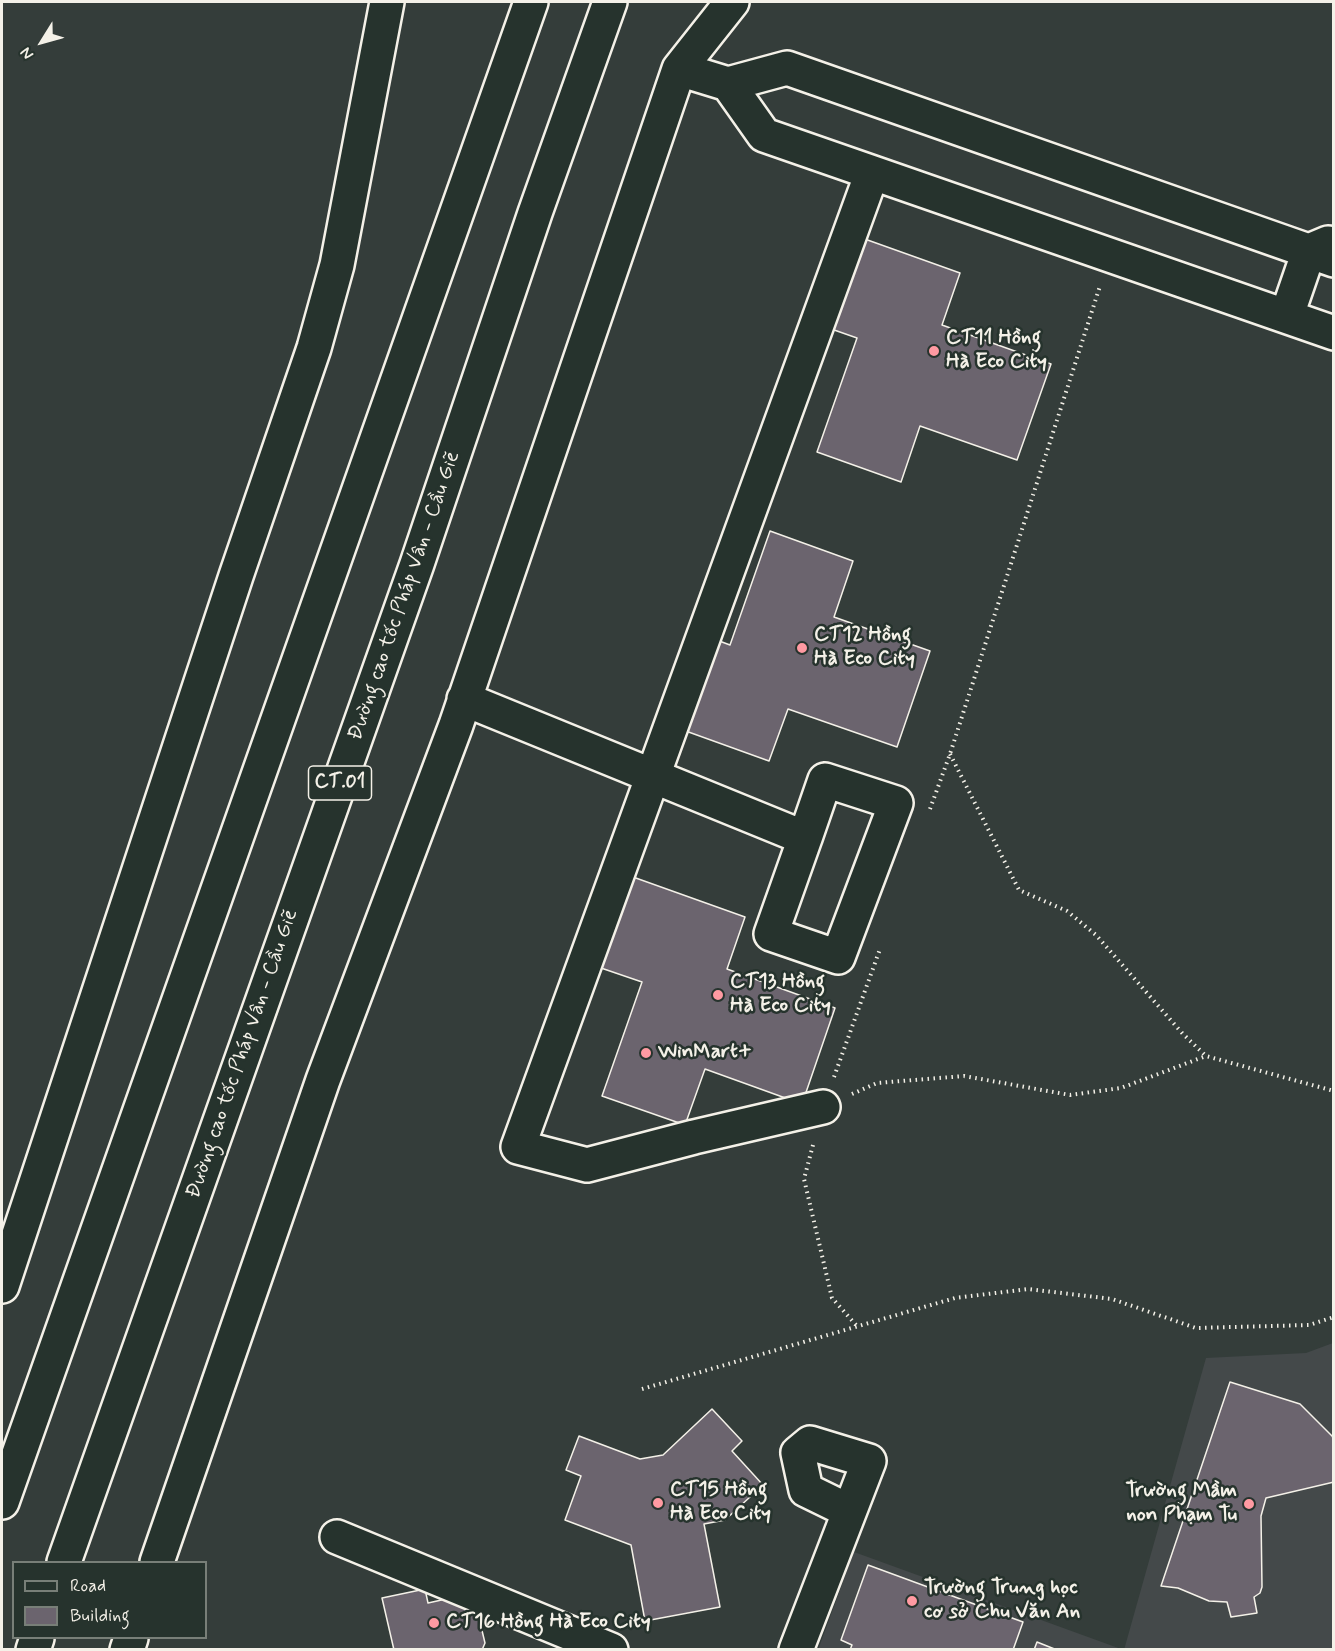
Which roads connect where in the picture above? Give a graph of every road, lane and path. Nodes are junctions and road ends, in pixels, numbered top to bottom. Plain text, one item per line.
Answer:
1 (387, 2) edge
2 (531, 2) edge
3 (610, 2) edge
4 (732, 2) edge
5 (679, 69) junction
6 (728, 84) junction
7 (872, 173) junction
8 (1325, 251) edge
9 (1109, 255) junction
10 (1287, 315) junction
11 (1334, 333) edge
12 (464, 699) junction
13 (950, 754) junction
14 (654, 777) junction
15 (926, 820) dead end
16 (806, 838) junction
17 (883, 942) dead end
18 (1206, 1056) junction
19 (1334, 1091) edge
20 (823, 1107) junction
21 (2, 1286) edge
22 (1334, 1317) edge
23 (856, 1325) junction
24 (642, 1389) dead end
25 (2, 1502) edge
26 (849, 1511) dead end
27 (338, 1537) dead end
28 (65, 1561) edge
29 (158, 1561) edge
30 (611, 1650) edge
31 (795, 1650) edge

1 - 21 main road
2 - 25 main road
3 - 28 main road, Đường cao tốc Pháp Vân - Cầu Giẽ / CT.01
4 - 5 main road
5 - 6 main road
5 - 12 main road
6 - 7 main road
6 - 8 main road
7 - 9 main road
7 - 14 main road
8 - 10 main road
9 - 10 main road
9 - 13 path
10 - 11 main road
12 - 14 main road
12 - 29 main road
13 - 15 path
13 - 18 path
14 - 16 main road
14 - 20 main road
16 - 16 main road
17 - 20 path
18 - 19 path
18 - 20 path
20 - 23 path
22 - 23 path
23 - 24 path
26 - 31 main road
27 - 30 main road

